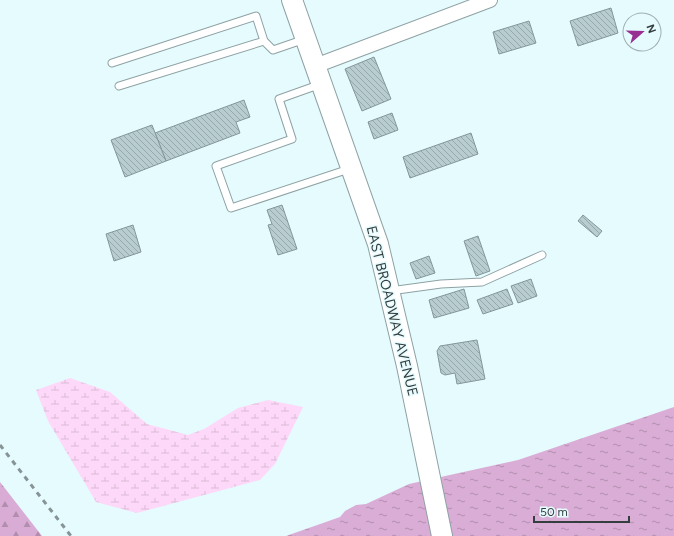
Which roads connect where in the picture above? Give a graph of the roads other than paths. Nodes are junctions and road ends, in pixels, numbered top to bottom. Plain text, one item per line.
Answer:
1 (292, 0) edge
2 (490, 0) edge
3 (457, 5) edge
4 (305, 38) junction
5 (264, 41) junction
6 (112, 63) dead end
7 (318, 75) junction
8 (119, 86) dead end
9 (351, 168) junction
10 (542, 255) dead end
11 (390, 291) junction
12 (442, 536) edge

1 - 4 main road, EAST BROADWAY AVENUE
2 - 3 street
3 - 7 street
4 - 5 lane
4 - 7 main road, EAST BROADWAY AVENUE
5 - 6 lane
5 - 8 lane
7 - 9 main road, EAST BROADWAY AVENUE
7 - 9 lane
9 - 11 main road, EAST BROADWAY AVENUE
10 - 11 lane
11 - 12 main road, EAST BROADWAY AVENUE

